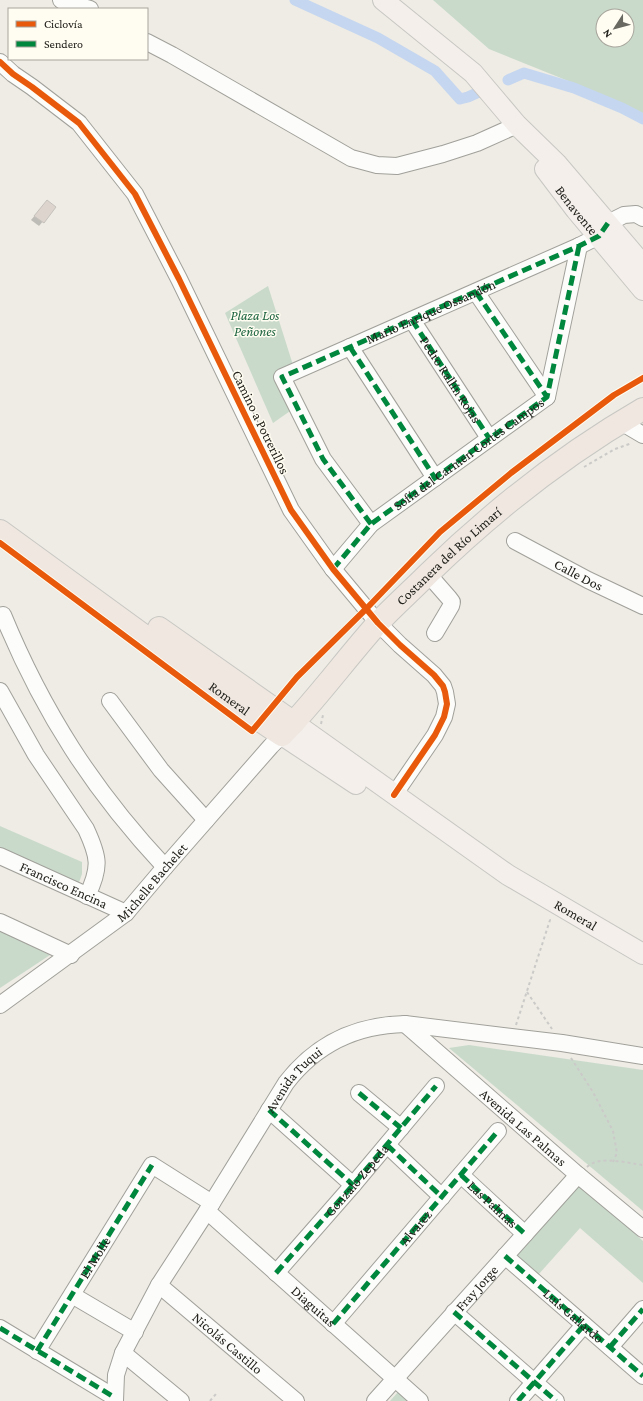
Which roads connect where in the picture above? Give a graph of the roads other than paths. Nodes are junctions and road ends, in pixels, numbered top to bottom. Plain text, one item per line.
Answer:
1 (61, 0) edge
2 (383, 0) edge
3 (88, 8) edge
4 (148, 43) edge
5 (0, 62) edge
6 (517, 125) junction
7 (643, 218) edge
8 (603, 230) junction
9 (579, 246) junction
10 (643, 264) edge
11 (643, 290) edge
12 (476, 292) junction
13 (412, 320) junction
14 (350, 347) junction
15 (546, 397) junction
16 (643, 409) edge
17 (621, 422) junction
18 (643, 435) edge
19 (489, 438) junction
20 (435, 478) junction
21 (371, 524) junction
22 (0, 531) edge
23 (515, 541) dead end
24 (334, 568) junction
25 (428, 574) junction
26 (643, 606) edge
27 (3, 616) dead end
28 (378, 623) junction
29 (435, 633) dead end
30 (0, 691) edge
31 (110, 701) dead end
32 (288, 729) junction
33 (394, 795) junction
34 (206, 820) junction
35 (0, 856) edge
36 (164, 867) junction
37 (508, 875) junction
38 (87, 896) junction
39 (126, 913) junction
40 (0, 922) edge
41 (643, 954) edge
42 (70, 955) junction
43 (0, 1005) edge
44 (405, 1024) junction
45 (643, 1056) edge
46 (436, 1086) dead end
47 (360, 1093) dead end
48 (269, 1110) junction
49 (401, 1128) junction
50 (498, 1131) dead end
51 (387, 1145) junction
52 (152, 1164) joint
53 (461, 1175) junction
54 (578, 1175) junction
55 (353, 1185) junction
56 (442, 1197) junction
57 (209, 1207) junction
58 (643, 1229) edge
59 (525, 1234) junction
60 (505, 1256) junction
61 (276, 1273) junction
62 (159, 1286) junction
63 (72, 1295) junction
64 (643, 1309) edge
65 (454, 1312) junction
66 (333, 1324) junction
67 (584, 1325) junction
68 (0, 1328) edge
69 (135, 1332) junction
70 (610, 1347) junction
71 (37, 1351) junction
72 (123, 1353) junction
73 (643, 1376) edge
74 (394, 1378) junction
75 (534, 1382) junction
76 (114, 1399) edge
77 (181, 1401) edge
78 (296, 1401) edge
79 (375, 1401) edge
80 (420, 1401) edge
81 (518, 1401) edge
82 (556, 1401) edge

1 - 3 street
2 - 6 main road, Benavente
4 - 6 street
5 - 24 street, Camino a Potrerillos
6 - 8 main road, Benavente
7 - 8 street, Mario Enrique Ossandón
8 - 9 street, Mario Enrique Ossandón
8 - 10 main road, Benavente
8 - 11 main road, Benavente
9 - 12 street, Mario Enrique Ossandón
9 - 15 street, Sofía del Carmen Cortés Campos
12 - 13 street, Mario Enrique Ossandón
12 - 15 street
13 - 14 street, Mario Enrique Ossandón
13 - 19 street, Pedro Rallín Rojas
14 - 20 street
14 - 21 street, Mario Enrique Ossandón
15 - 19 street, Sofía del Carmen Cortés Campos
16 - 17 highway, Costanera del Río Limarí
17 - 18 street
17 - 25 highway, Costanera del Río Limarí
19 - 20 street, Sofía del Carmen Cortés Campos
20 - 21 street, Sofía del Carmen Cortés Campos
21 - 24 street, Sofía del Carmen Cortés Campos
22 - 32 highway, Romeral
23 - 26 street, Calle Dos
24 - 28 street, Camino a Potrerillos
25 - 28 highway, Costanera del Río Limarí
25 - 29 street
27 - 36 street
28 - 32 highway, Costanera del Río Limarí
28 - 33 street, Camino a Potrerillos
30 - 38 street
31 - 34 street
32 - 33 main road, Romeral
32 - 34 street, Michelle Bachelet
32 - 37 main road, Romeral
33 - 37 main road, Romeral
34 - 36 street, Michelle Bachelet
35 - 38 street, Francisco Encina
36 - 39 street, Michelle Bachelet
37 - 41 main road, Romeral
38 - 39 street, Francisco Encina
39 - 42 street, Michelle Bachelet
40 - 42 street
42 - 43 street, Michelle Bachelet
44 - 45 street, Avenida Tuqui
44 - 48 street, Avenida Tuqui
44 - 54 street, Avenida Las Palmas
46 - 49 street, Gonzalo Zepeda
47 - 49 street
48 - 55 street
48 - 57 street, Avenida Tuqui
49 - 51 street, Gonzalo Zepeda
50 - 53 street, Alvarez
51 - 55 street, Gonzalo Zepeda
51 - 56 street
52 - 57 street, Diaguitas
52 - 63 street, El Molle
53 - 56 street, Alvarez
53 - 59 street, Las Palmas
54 - 58 street, Avenida Las Palmas
54 - 59 street, Fray Jorge
55 - 61 street, Gonzalo Zepeda
56 - 66 street, Alvarez
57 - 61 street, Diaguitas
57 - 62 street, Avenida Tuqui
59 - 60 street, Fray Jorge
60 - 65 street, Fray Jorge
60 - 67 street, Luis Gallardo
61 - 66 street, Diaguitas
62 - 69 street, Avenida Tuqui
62 - 78 street, Nicolás Castillo
63 - 69 street
63 - 71 street, El Molle
64 - 70 street
65 - 74 street, Fray Jorge
65 - 75 street
66 - 74 street, Diaguitas
67 - 70 street, Luis Gallardo
67 - 75 street
68 - 71 street
69 - 72 street, Avenida Tuqui
70 - 73 street, Luis Gallardo
71 - 76 street
72 - 76 street, Avenida Tuqui
72 - 77 street
74 - 79 street, Fray Jorge
74 - 80 street, Diaguitas
75 - 81 street
75 - 82 street

